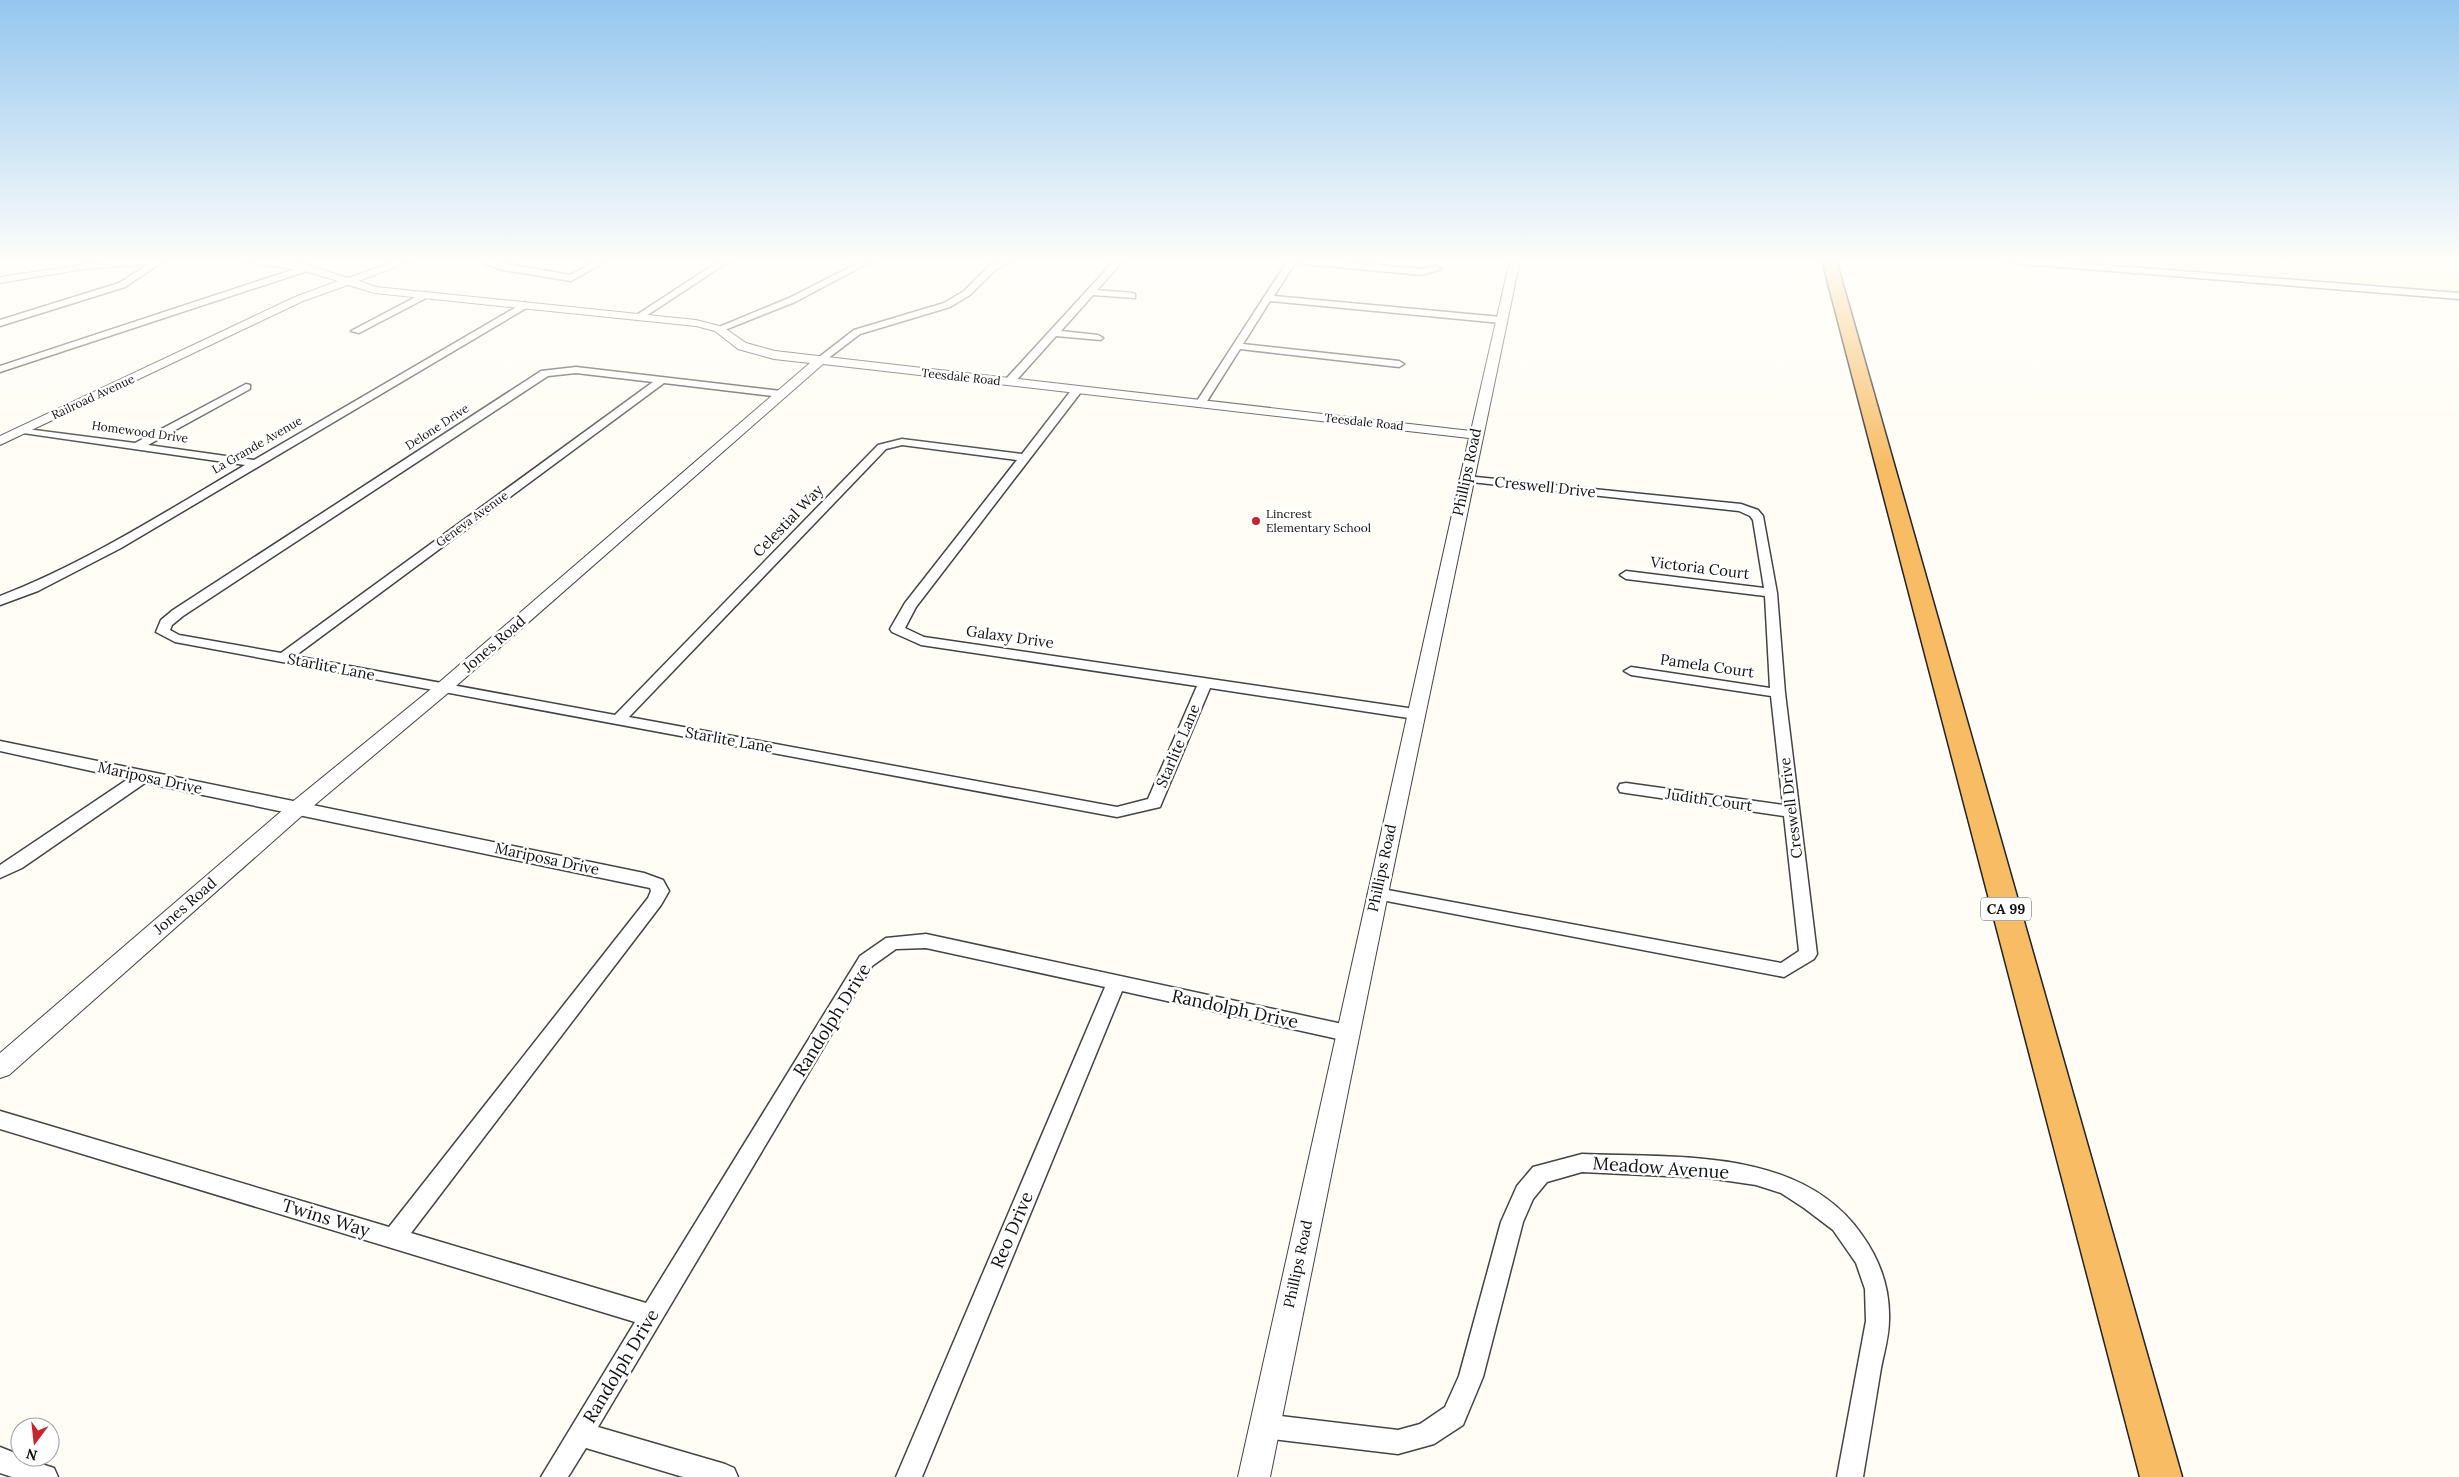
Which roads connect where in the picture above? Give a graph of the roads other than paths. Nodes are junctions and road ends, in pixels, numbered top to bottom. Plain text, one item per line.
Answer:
1 (122, 329) edge
2 (236, 329) edge
3 (360, 329) edge
4 (484, 329) edge
5 (719, 329) edge
6 (866, 329) edge
7 (1058, 329) edge
8 (1248, 329) edge
9 (1500, 329) edge
10 (1848, 329) edge
11 (356, 331) dead end
12 (1054, 333) junction
13 (1098, 338) dead end
14 (1237, 346) junction
15 (820, 361) junction
16 (1399, 364) dead end
17 (0, 369) edge
18 (661, 381) junction
19 (1009, 382) junction
20 (246, 387) dead end
21 (1076, 390) junction
22 (781, 394) junction
23 (1200, 404) junction
24 (23, 430) junction
25 (1475, 435) junction
26 (0, 441) edge
27 (136, 446) junction
28 (1024, 458) junction
29 (254, 463) junction
30 (1466, 479) junction
31 (1626, 575) dead end
32 (1771, 594) junction
33 (0, 601) edge
34 (175, 638) joint
35 (283, 658) junction
36 (1631, 671) dead end
37 (1205, 683) junction
38 (442, 689) junction
39 (1778, 693) junction
40 (1415, 714) junction
41 (618, 720) junction
42 (0, 746) edge
43 (142, 777) junction
44 (1626, 788) dead end
45 (298, 808) junction
46 (1791, 812) junction
47 (0, 872) edge
48 (1377, 894) junction
49 (1116, 984) junction
50 (1347, 1033) junction
51 (0, 1068) edge
52 (0, 1120) edge
53 (394, 1238) junction
54 (652, 1316) junction
55 (1264, 1426) junction
56 (580, 1434) junction
57 (0, 1460) edge
58 (45, 1477) edge
59 (554, 1477) edge
60 (726, 1477) edge
61 (909, 1477) edge
62 (1254, 1477) edge
63 (1850, 1477) edge
64 (2160, 1477) edge

1 - 17 street
2 - 24 street, Railroad Avenue
3 - 11 street
4 - 29 street, La Grande Avenue
5 - 15 street, Teesdale Road
6 - 15 street, Jones Road
7 - 12 street
8 - 14 street
9 - 25 street, Phillips Road
10 - 64 highway, CA 99
12 - 13 street
12 - 19 street
14 - 16 street
14 - 23 street
15 - 19 street, Teesdale Road
15 - 22 street, Jones Road
18 - 22 street, Delone Drive
18 - 34 street, Delone Drive
18 - 35 street, Geneva Avenue
19 - 21 street, Teesdale Road
20 - 27 street
21 - 23 street, Teesdale Road
21 - 28 street, Galaxy Drive
22 - 38 street, Jones Road
23 - 25 street, Teesdale Road
24 - 26 street, Railroad Avenue
24 - 27 street, Homewood Drive
25 - 30 street, Phillips Road
27 - 29 street, Homewood Drive
28 - 37 street, Galaxy Drive
28 - 41 street, Celestial Way
29 - 33 street, La Grande Avenue
30 - 32 street, Creswell Drive
30 - 40 street, Phillips Road
31 - 32 street, Victoria Court
32 - 39 street, Creswell Drive
34 - 35 street, Starlite Lane
35 - 38 street, Starlite Lane
36 - 39 street, Pamela Court
37 - 40 street, Galaxy Drive
37 - 41 street, Starlite Lane
38 - 41 street, Starlite Lane
38 - 45 street, Jones Road
39 - 46 street, Creswell Drive
40 - 48 street, Phillips Road
42 - 43 street, Mariposa Drive
43 - 45 street, Mariposa Drive
43 - 47 street
44 - 46 street, Judith Court
45 - 51 street, Jones Road
45 - 53 street, Mariposa Drive
46 - 48 street, Creswell Drive
48 - 50 street, Phillips Road
49 - 50 street, Randolph Drive
49 - 54 street, Randolph Drive
49 - 61 street, Reo Drive
50 - 55 street, Phillips Road
52 - 53 street, Twins Way
53 - 54 street, Twins Way
54 - 56 street, Randolph Drive
55 - 62 street, Phillips Road
55 - 63 street, Meadow Avenue
56 - 59 street, Randolph Drive
56 - 60 street
57 - 58 street

